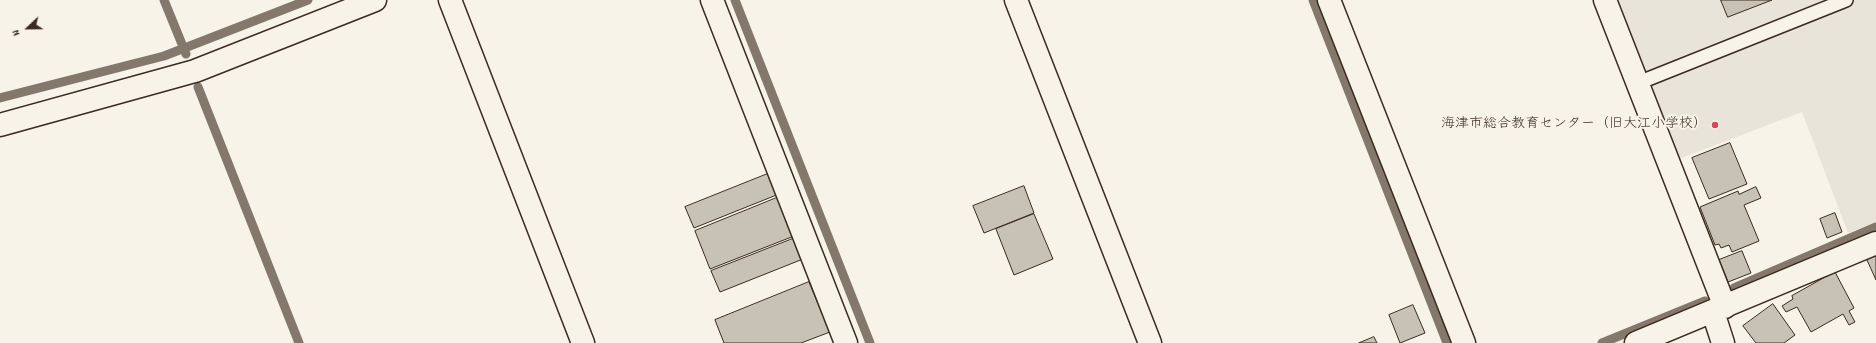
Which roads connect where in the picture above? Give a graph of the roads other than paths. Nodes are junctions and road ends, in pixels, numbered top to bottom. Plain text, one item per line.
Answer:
1 (375, 0) edge
2 (450, 0) edge
3 (712, 0) edge
4 (1016, 0) edge
5 (1329, 0) edge
6 (1605, 0) edge
7 (1846, 0) edge
8 (1638, 83) junction
9 (0, 125) edge
10 (1876, 243) edge
11 (1719, 309) junction
12 (583, 343) edge
13 (846, 343) edge
14 (1150, 343) edge
15 (1464, 343) edge
16 (1636, 343) edge
17 (1723, 343) edge

1 - 9 street
2 - 12 street
3 - 13 street
4 - 14 street
5 - 15 street
6 - 8 street
7 - 8 lane
8 - 11 street
10 - 11 street
11 - 16 street
11 - 17 street

